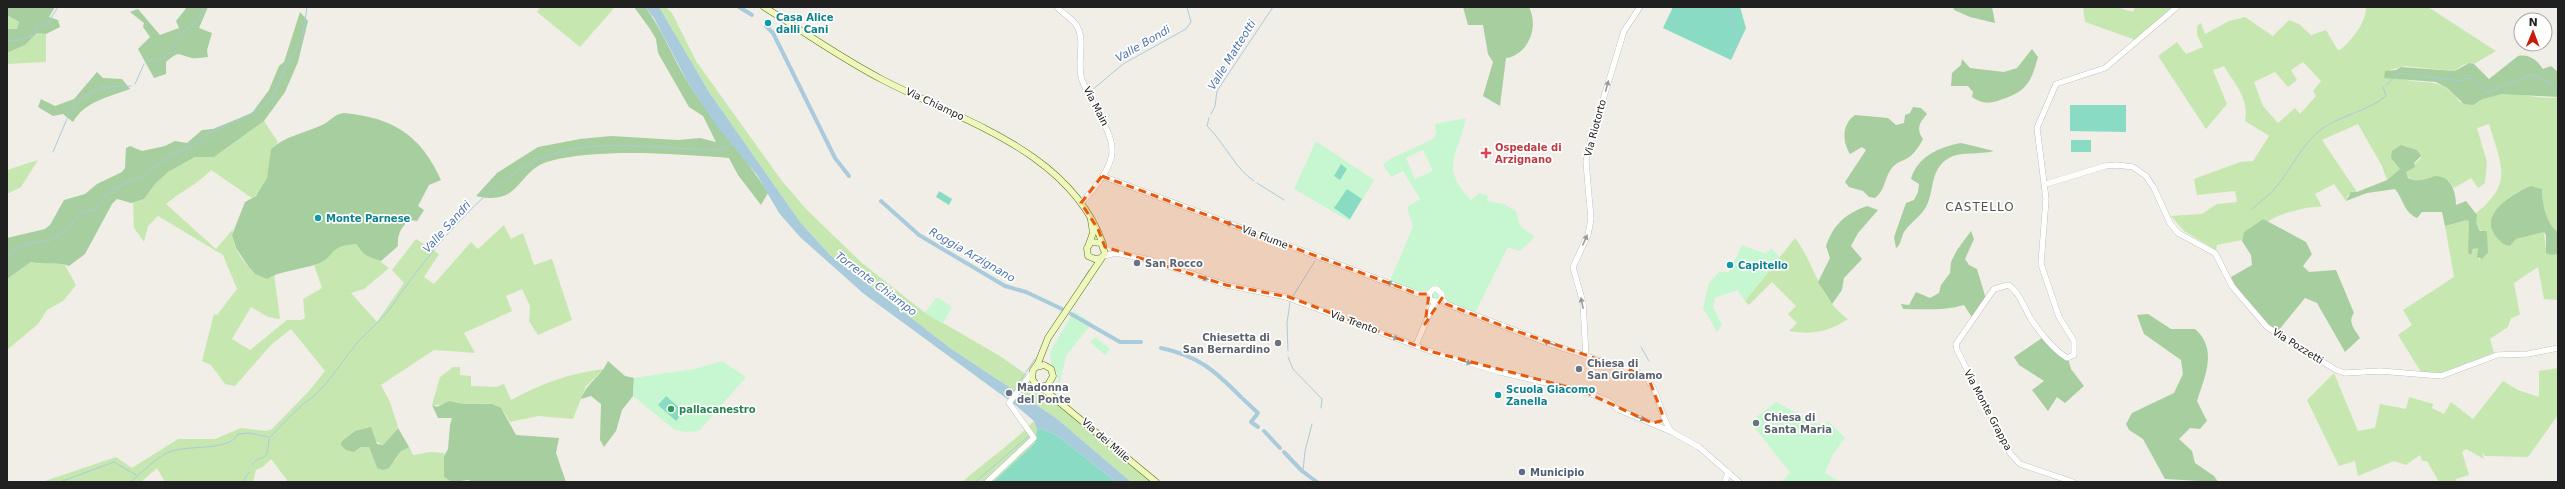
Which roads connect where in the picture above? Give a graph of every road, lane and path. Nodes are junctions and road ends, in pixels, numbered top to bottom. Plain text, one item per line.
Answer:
1 (764, 7) edge
2 (1057, 7) edge
3 (1640, 7) edge
4 (2177, 7) edge
5 (1102, 176) junction
6 (2046, 184) junction
7 (1081, 203) junction
8 (1091, 219) junction
9 (1089, 244) junction
10 (1104, 246) junction
11 (1119, 254) junction
12 (1102, 257) junction
13 (1090, 258) junction
14 (1090, 278) junction
15 (1429, 294) junction
16 (1442, 298) junction
17 (1434, 302) junction
18 (1416, 345) junction
19 (1043, 348) junction
20 (2558, 348) edge
21 (1586, 356) junction
22 (1036, 366) junction
23 (1049, 367) junction
24 (1032, 373) junction
25 (1053, 378) junction
26 (1022, 385) junction
27 (1038, 386) junction
28 (1057, 398) junction
29 (1662, 413) junction
30 (1652, 423) junction
31 (1672, 432) junction
32 (1728, 472) junction
33 (1738, 481) edge
34 (987, 482) edge
35 (1156, 482) edge
36 (1726, 482) edge
37 (2073, 482) edge

1 - 7 main road, Via Chiampo
2 - 5 street, Via Main
21 -> 3 street, Via Riotorto
4 - 6 street
5 - 7 street, Via Main
15 -> 5 street, Via Fiume
6 - 20 street, Via Pozzetti
6 - 37 street, Via Monte Grappa
7 - 8 main road, Via Chiampo
8 - 9 main road
8 - 10 main road, Via Chiampo
9 - 10 main road
9 - 13 main road
10 - 11 street, Via Trento
10 - 12 main road
11 - 12 street, Via Trento
11 -> 18 street, Via Trento
12 - 13 main road
12 - 14 main road
13 - 14 main road
14 - 19 main road
15 - 16 street, Via Fiume
15 - 17 street
16 - 17 street
21 -> 16 street, Via Fiume
17 - 18 street
18 -> 30 street, Via Trento
19 - 22 main road
19 - 23 main road
21 - 29 street, Via Fiume
22 - 23 main road
22 - 24 main road
23 - 25 main road
24 - 26 street
24 - 27 main road
25 - 27 main road
25 - 28 main road
26 - 27 street
26 - 34 street
27 - 28 main road, Via dei Mille
28 - 35 main road, Via dei Mille
29 - 30 street
29 - 31 street
30 - 31 street, Via Trento
31 - 32 street, Via Trento
32 - 33 street, Via Trento
32 - 36 street
33 - 36 street

